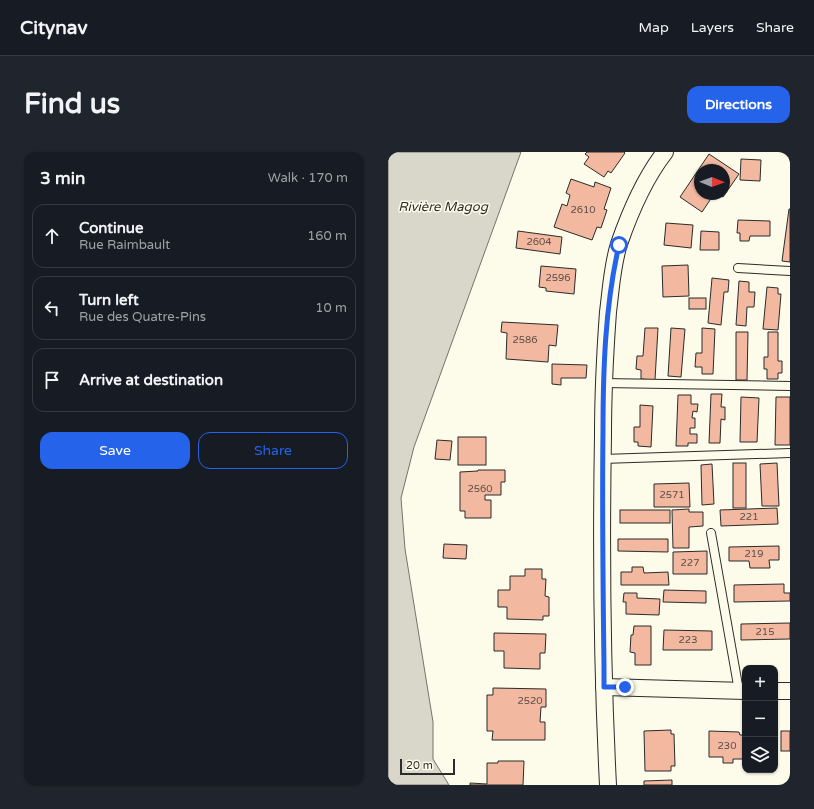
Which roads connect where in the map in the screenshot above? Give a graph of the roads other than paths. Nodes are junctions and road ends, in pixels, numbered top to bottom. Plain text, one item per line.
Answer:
1 (665, 152) edge
2 (738, 268) dead end
3 (790, 271) edge
4 (603, 383) junction
5 (790, 386) edge
6 (790, 454) edge
7 (602, 460) junction
8 (711, 533) dead end
9 (604, 687) junction
10 (742, 691) edge
11 (778, 691) edge
12 (790, 691) edge
13 (608, 785) edge

1 - 4 street
2 - 3 lane
4 - 5 lane
4 - 7 street
6 - 7 lane
7 - 9 street
8 - 10 lane
9 - 10 street
9 - 13 street
11 - 12 street

